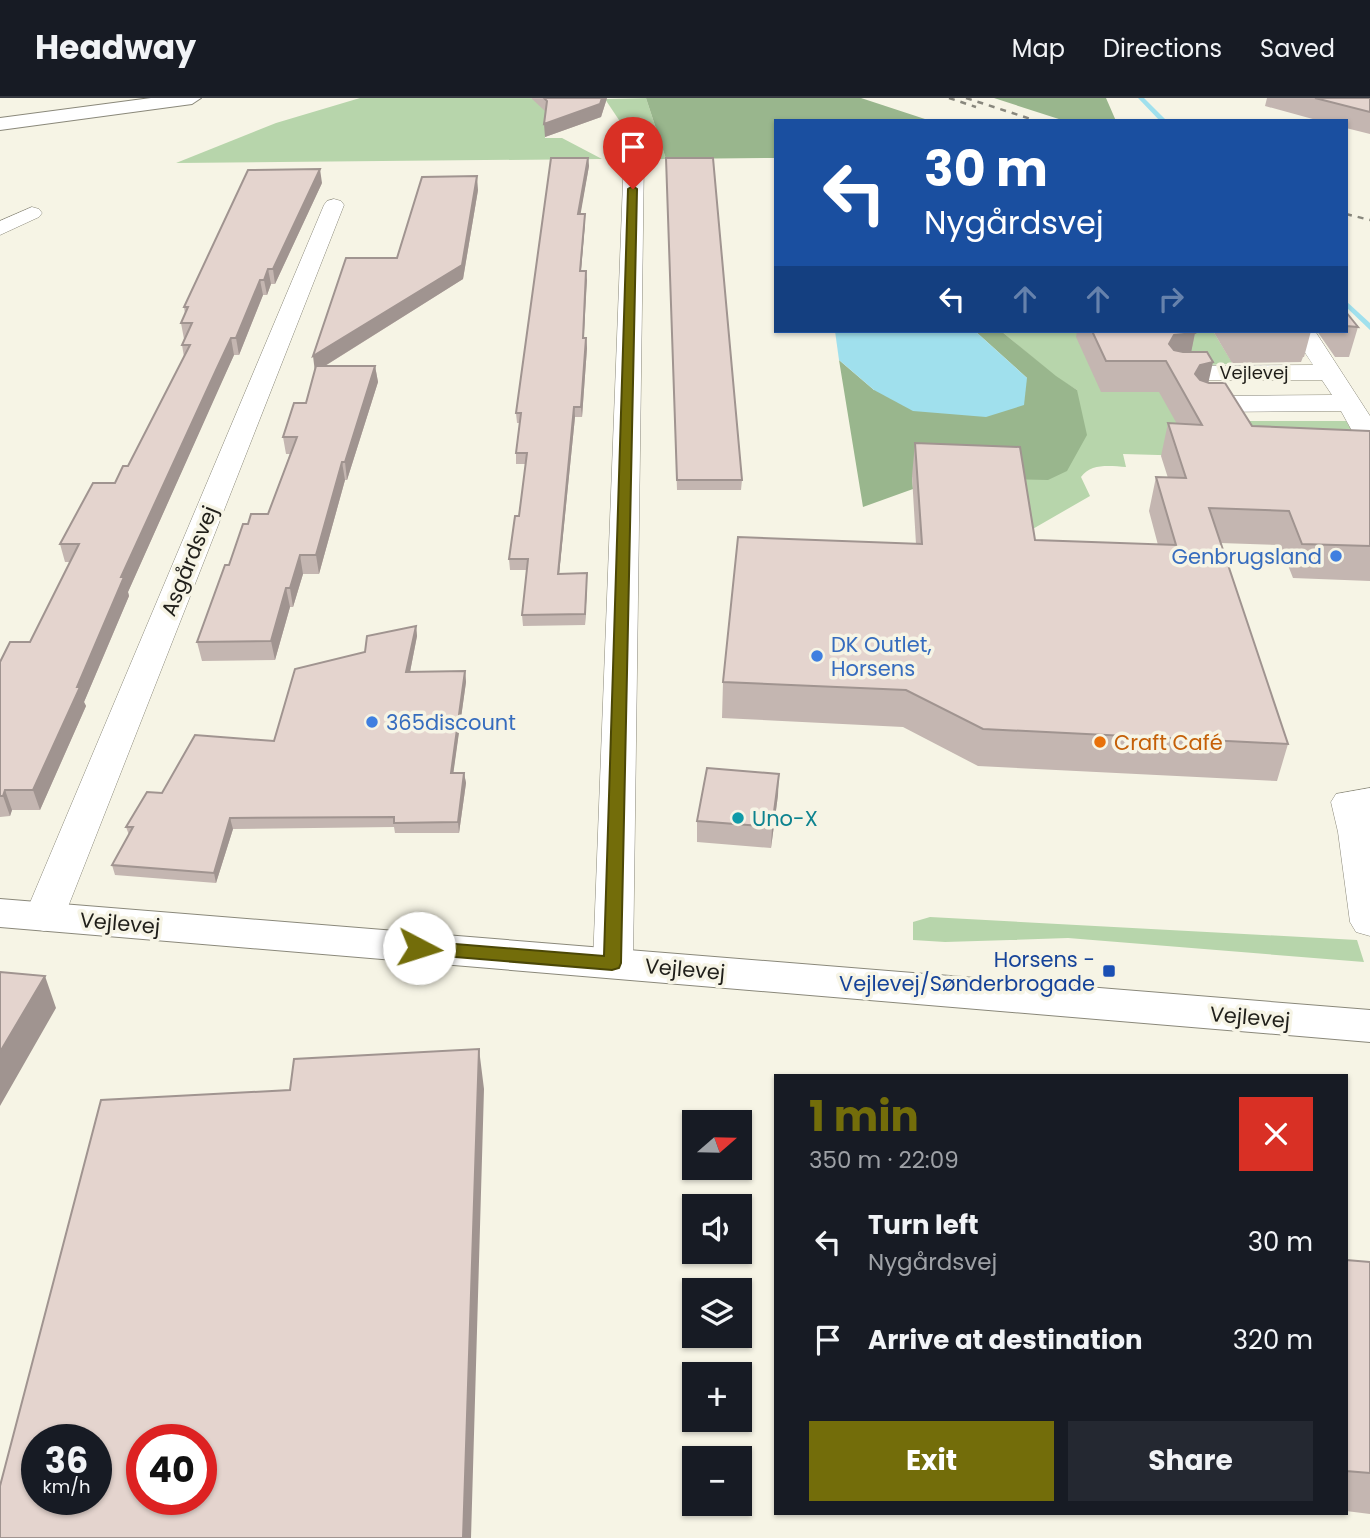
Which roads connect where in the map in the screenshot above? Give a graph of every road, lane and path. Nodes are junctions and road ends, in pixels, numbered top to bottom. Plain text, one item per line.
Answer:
1 (104, 98) edge
2 (192, 98) edge
3 (0, 112) edge
4 (0, 124) edge
5 (634, 156) dead end
6 (334, 205) dead end
7 (32, 214) dead end
8 (0, 229) edge
9 (1304, 333) edge
10 (1331, 372) junction
11 (1177, 373) edge
12 (1350, 403) junction
13 (1203, 404) edge
14 (1370, 440) edge
15 (1366, 823) edge
16 (0, 913) edge
17 (44, 917) junction
18 (1370, 922) edge
19 (612, 963) junction
20 (1370, 1026) edge

1 - 3 street
2 - 4 street
5 - 19 street
6 - 17 street, Asgårdsvej
7 - 8 street
9 - 10 street, Vejlevej
10 - 11 street, Vejlevej
10 - 12 street, Vejlevej
12 - 13 street, Vejlevej
12 - 14 street, Vejlevej
15 - 18 street
16 - 17 street, Vejlevej
17 - 19 street, Vejlevej
19 - 20 street, Vejlevej

